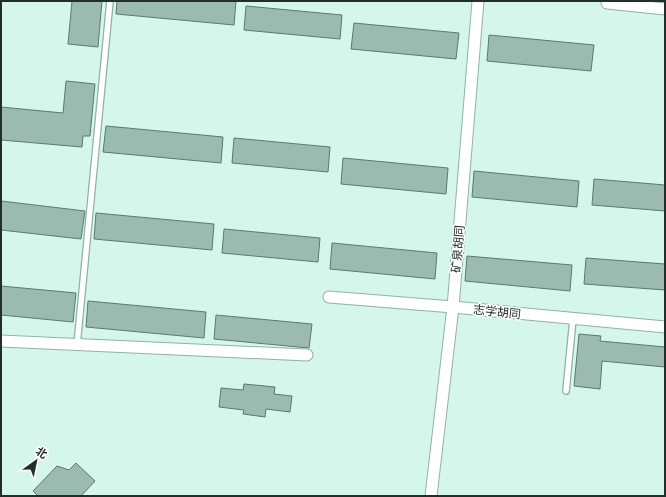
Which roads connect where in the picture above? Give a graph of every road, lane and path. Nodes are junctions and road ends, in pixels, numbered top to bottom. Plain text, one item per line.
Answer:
1 (110, 1) edge
2 (478, 1) edge
3 (607, 3) dead end
4 (665, 9) edge
5 (329, 297) dead end
6 (453, 307) junction
7 (573, 319) junction
8 (665, 327) edge
9 (1, 341) edge
10 (77, 345) junction
11 (307, 355) dead end
12 (566, 391) dead end
13 (430, 496) edge

1 - 10 lane
2 - 6 street, 矿泉胡同
3 - 4 street
5 - 6 street, 志学胡同
6 - 7 street, 志学胡同
6 - 13 street, 矿泉胡同
7 - 8 street, 志学胡同
7 - 12 lane
9 - 10 street
10 - 11 street

